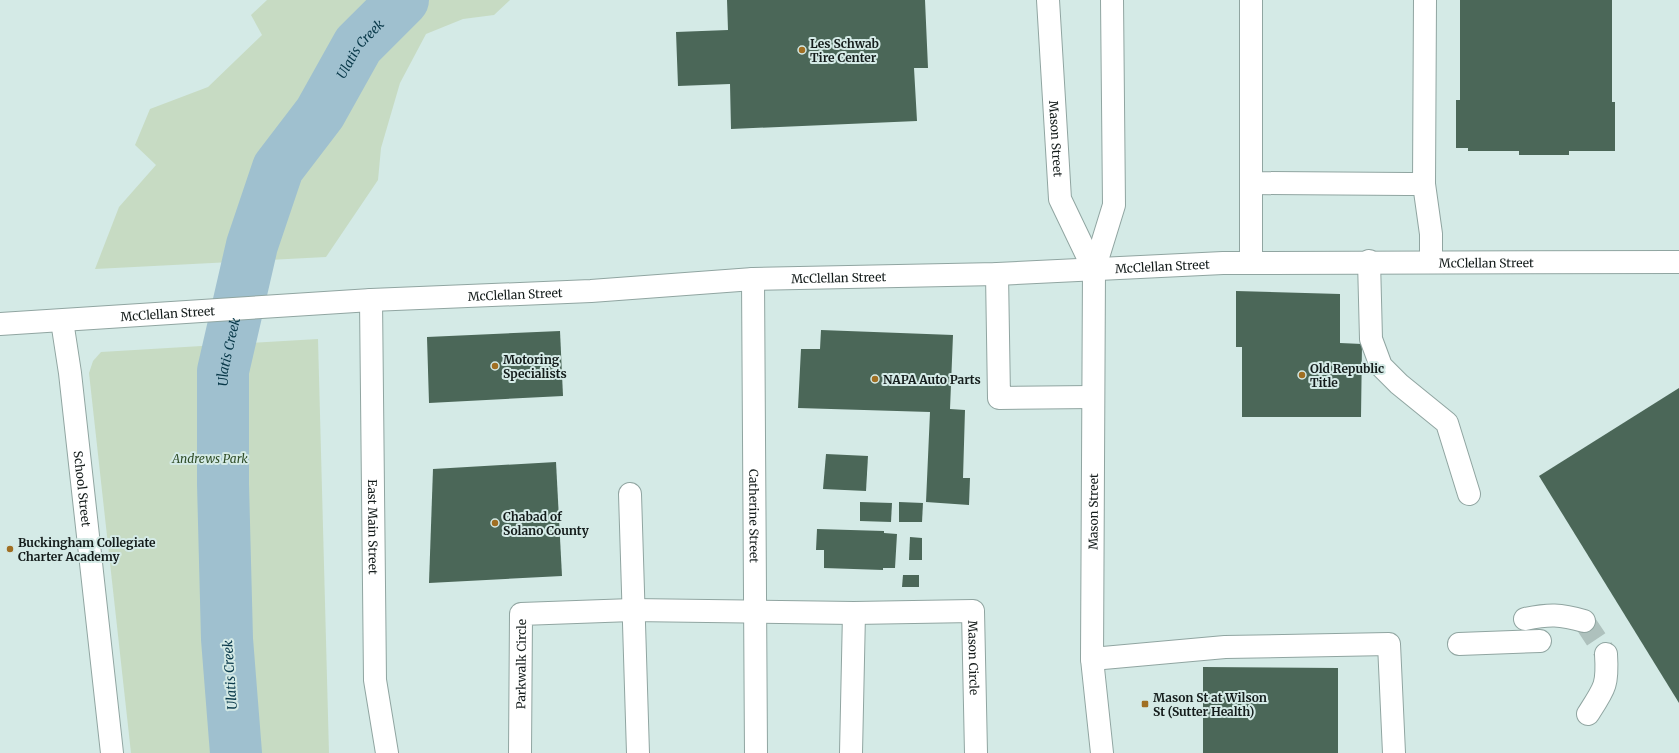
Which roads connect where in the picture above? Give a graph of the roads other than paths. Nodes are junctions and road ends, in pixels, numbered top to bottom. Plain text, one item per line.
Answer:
1 (1048, 0) edge
2 (1112, 0) edge
3 (1252, 0) edge
4 (1425, 0) edge
5 (1251, 183) junction
6 (1424, 184) junction
7 (1369, 261) junction
8 (1251, 262) junction
9 (1431, 262) junction
10 (1679, 262) edge
11 (1094, 270) junction
12 (997, 274) junction
13 (753, 279) junction
14 (371, 300) junction
15 (62, 321) junction
16 (0, 324) edge
17 (1093, 397) junction
18 (630, 494) dead end
19 (1469, 494) dead end
20 (632, 610) junction
21 (755, 611) junction
22 (854, 613) junction
23 (1525, 619) dead end
24 (1584, 621) tunnel mouth
25 (1540, 641) dead end
26 (1459, 644) dead end
27 (1606, 654) tunnel mouth
28 (1092, 659) junction
29 (1588, 714) dead end
30 (112, 753) edge
31 (387, 753) edge
32 (520, 753) edge
33 (638, 753) edge
34 (756, 753) edge
35 (851, 753) edge
36 (976, 753) edge
37 (1102, 753) edge
38 (1394, 753) edge

1 - 11 street, Mason Street
2 - 11 street, Mason Street
3 - 5 street
4 - 6 street
5 - 6 street
5 - 8 street
6 - 9 street
7 - 8 street, McClellan Street
7 - 9 street, McClellan Street
7 - 19 street
8 - 11 street, McClellan Street
9 - 10 street, McClellan Street
11 - 12 street, McClellan Street
11 - 17 street, Mason Street
12 - 13 street, McClellan Street
12 - 17 street
13 - 14 street, McClellan Street
13 - 21 street, Catherine Street
14 - 15 street, McClellan Street
14 - 31 street, East Main Street
15 - 16 street, McClellan Street
15 - 30 street, School Street
17 - 28 street, Mason Street
18 - 20 street
20 - 21 street, Parkwalk Circle
20 - 32 street, Parkwalk Circle
20 - 33 street
21 - 22 street, Mason Circle
21 - 34 street, Catherine Street
22 - 35 street
22 - 36 street, Mason Circle
23 - 24 street
25 - 26 street
27 - 29 street
28 - 37 street, Mason Street
28 - 38 street

